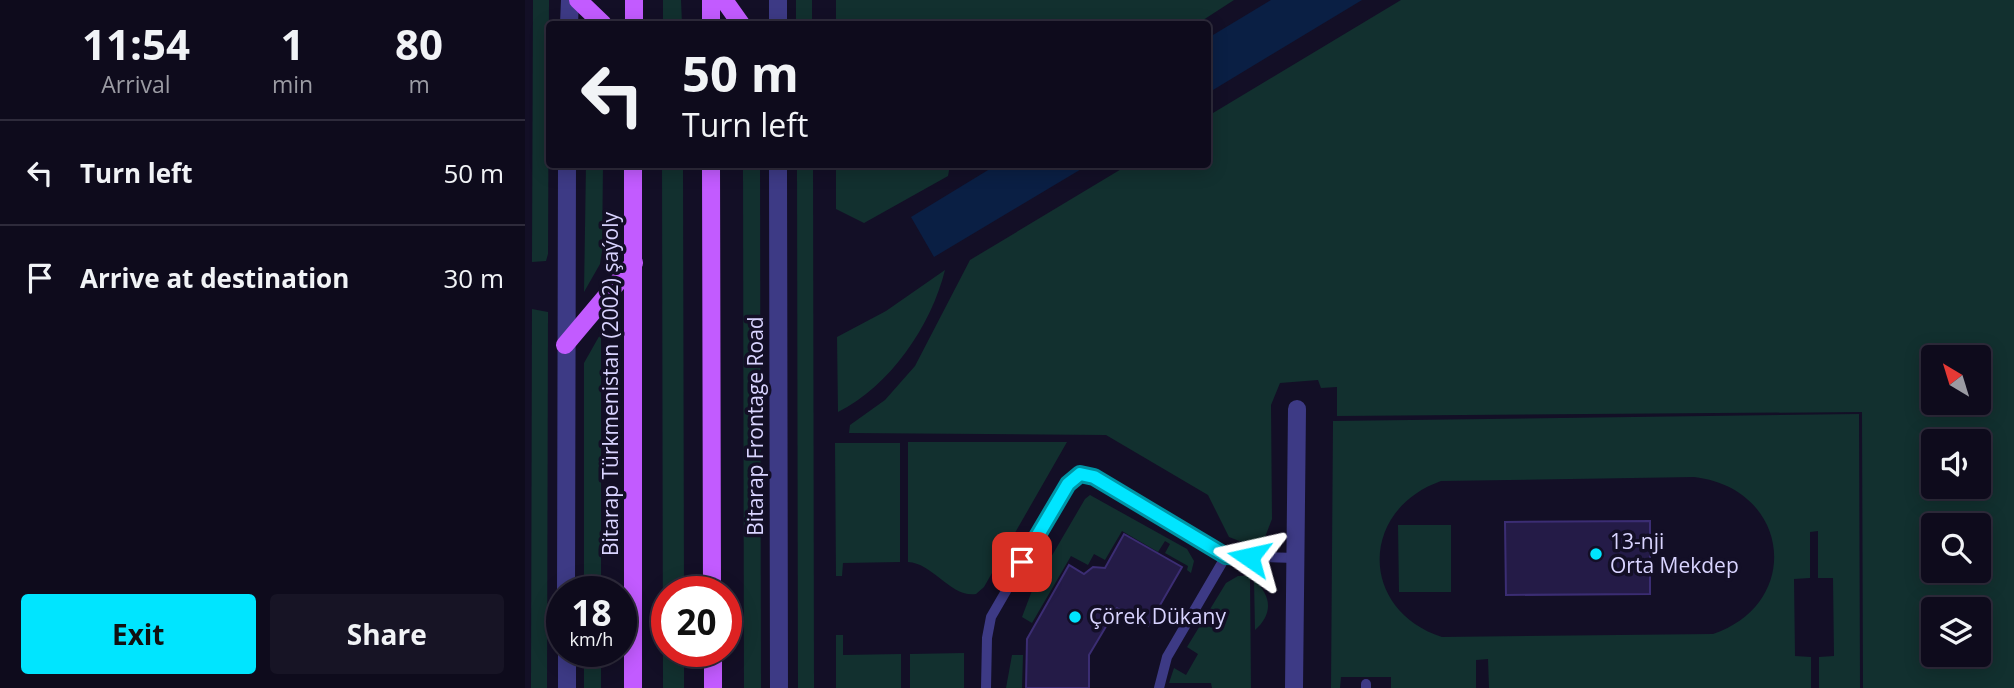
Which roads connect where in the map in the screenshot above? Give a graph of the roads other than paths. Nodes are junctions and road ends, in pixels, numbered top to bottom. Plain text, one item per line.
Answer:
1 (570, 0) edge
2 (578, 0) edge
3 (634, 0) edge
4 (711, 0) edge
5 (724, 0) edge
6 (778, 0) edge
7 (569, 21) edge
8 (600, 21) edge
9 (633, 21) edge
10 (711, 21) edge
11 (739, 21) edge
12 (778, 21) edge
13 (568, 168) edge
14 (633, 168) edge
15 (711, 168) edge
16 (778, 168) edge
17 (634, 263) junction
18 (565, 345) junction
19 (1297, 410) dead end
20 (1226, 556) junction
21 (1296, 558) junction
22 (566, 576) edge
23 (712, 576) edge
24 (567, 667) edge
25 (713, 667) edge
26 (567, 688) edge
27 (633, 688) edge
28 (713, 688) edge
29 (779, 688) edge
30 (986, 688) edge
31 (1159, 688) edge
32 (1294, 688) edge

1 - 7 street
2 - 8 main road
3 - 9 main road
4 - 10 main road
5 - 11 main road
6 - 12 street
13 - 18 street
14 - 17 main road, Bitarap Türkmenistan (2002) şaýoly
15 - 23 main road
16 - 29 street, Bitarap Frontage Road
17 - 18 main road
17 - 27 main road, Bitarap Türkmenistan (2002) şaýoly
18 - 22 street
19 - 21 street
20 - 21 lane
20 - 30 lane
20 - 31 lane
21 - 32 street
24 - 26 street
25 - 28 main road

